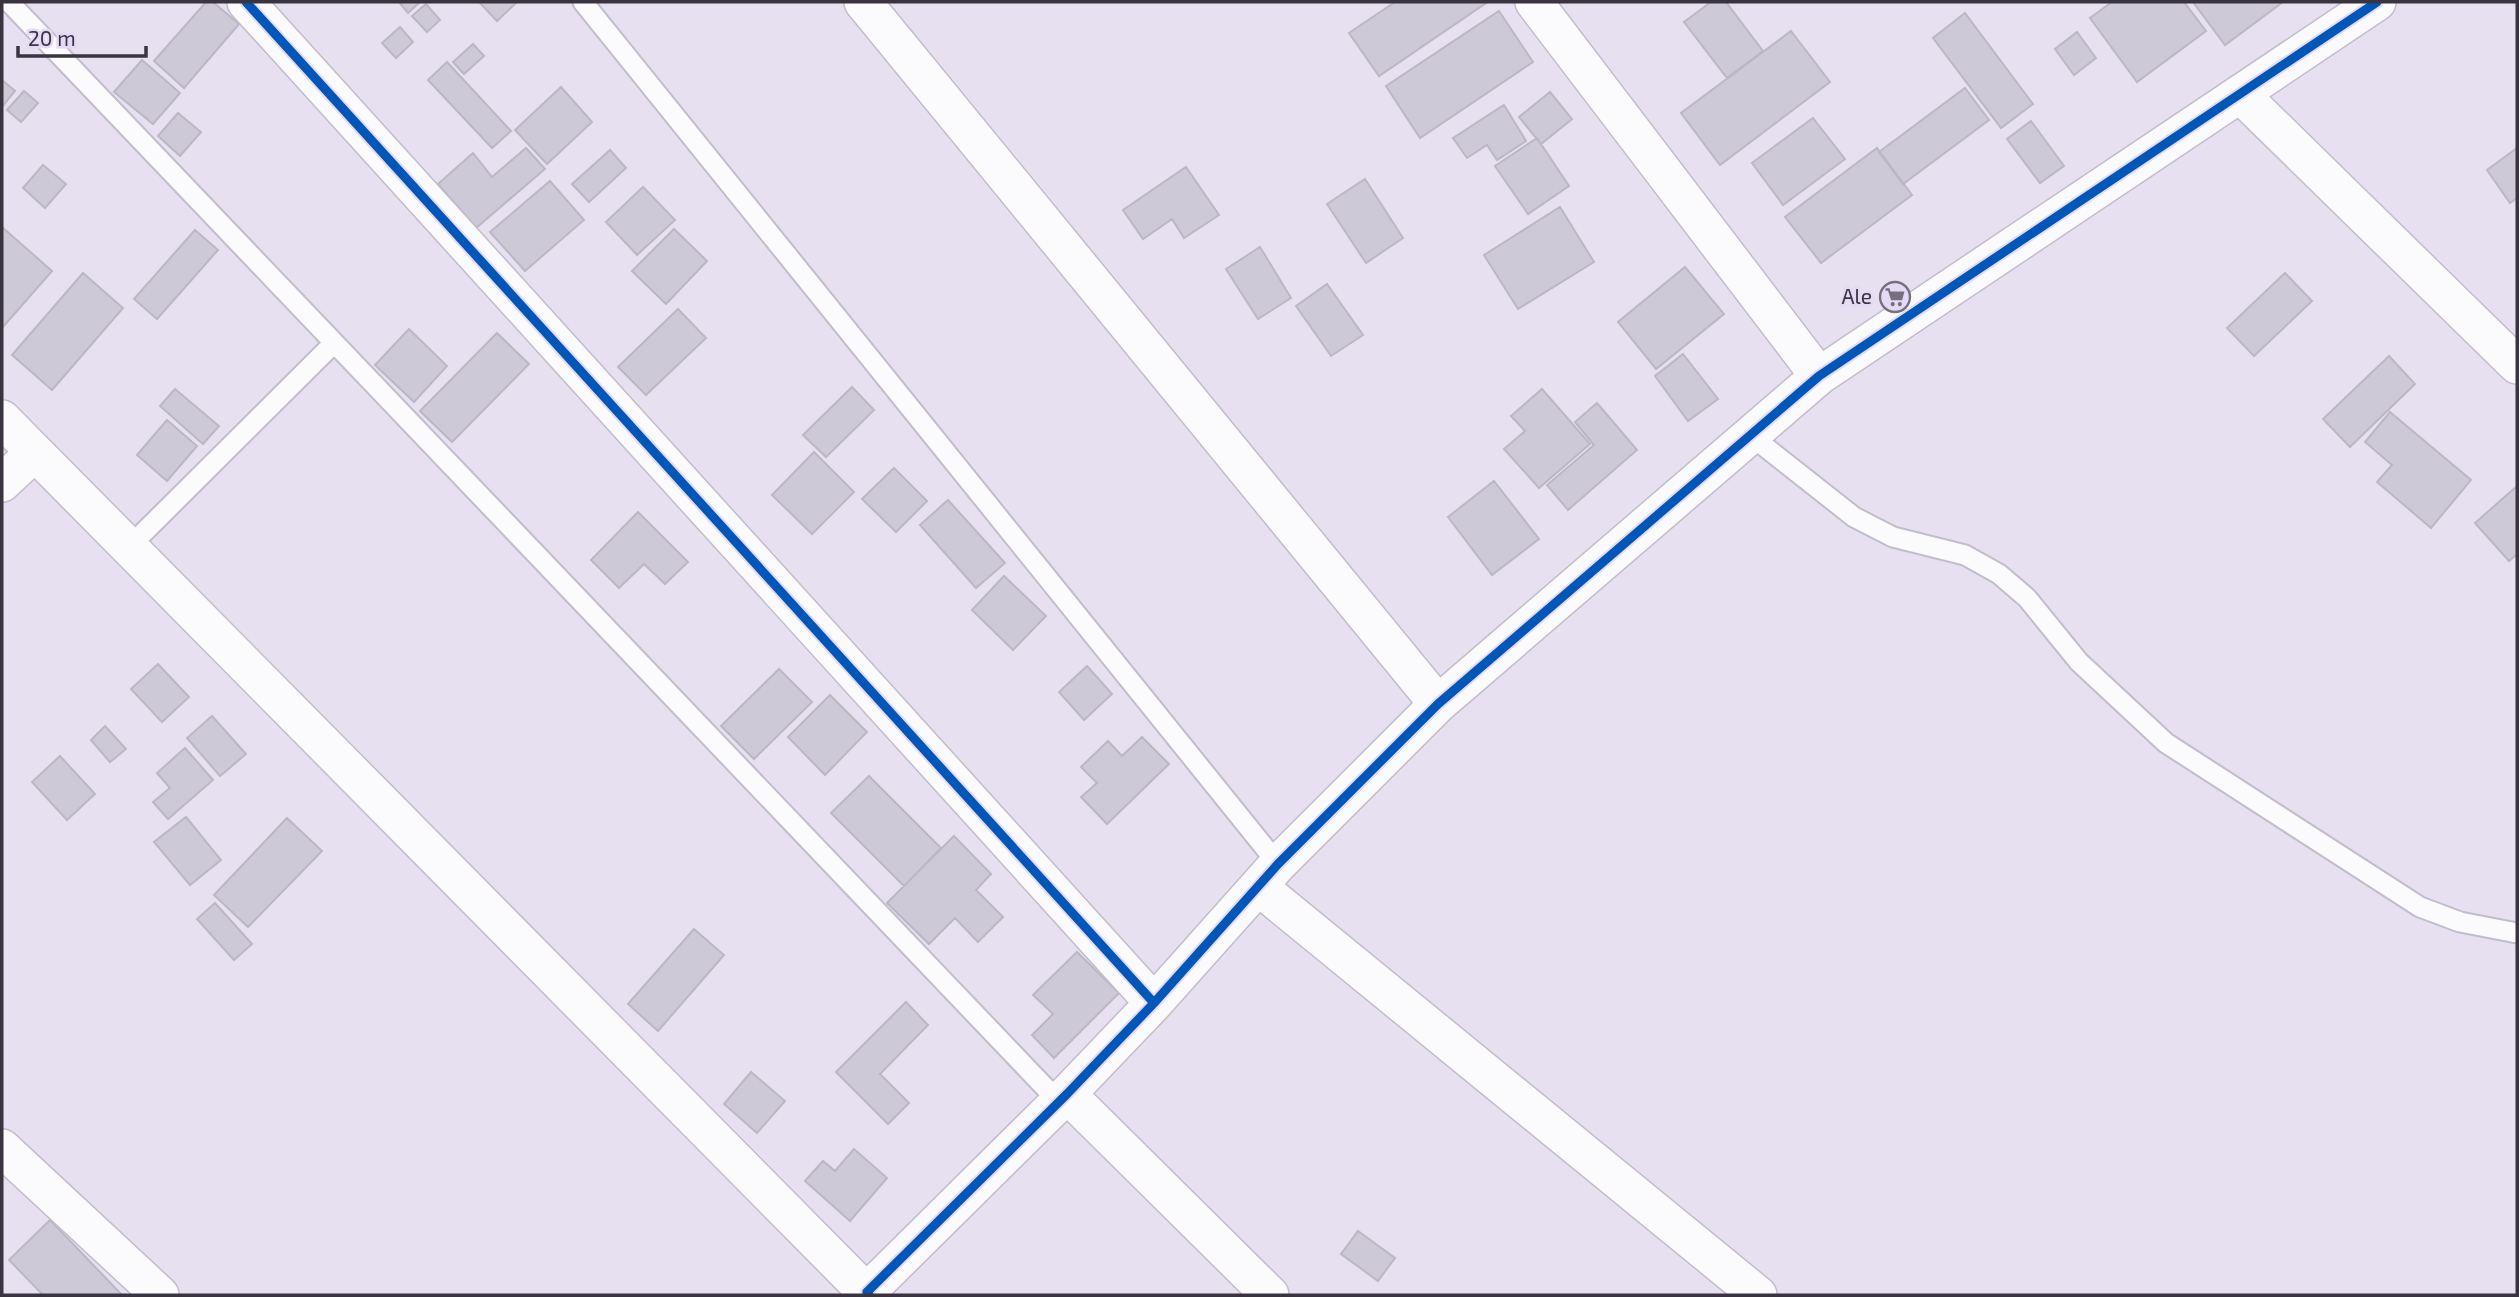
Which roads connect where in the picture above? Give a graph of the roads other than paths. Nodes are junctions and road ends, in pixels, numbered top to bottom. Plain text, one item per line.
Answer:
1 (9, 2) edge
2 (246, 2) edge
3 (583, 2) edge
4 (863, 2) edge
5 (1534, 2) edge
6 (2376, 2) edge
7 (2240, 94) junction
8 (334, 343) junction
9 (2517, 365) edge
10 (1819, 376) junction
11 (2, 419) edge
12 (1750, 435) junction
13 (34, 453) junction
14 (2, 483) edge
15 (128, 548) junction
16 (1438, 704) junction
17 (1268, 875) junction
18 (2517, 933) edge
19 (1154, 1003) junction
20 (1063, 1098) junction
21 (2, 1148) edge
22 (868, 1294) edge
23 (160, 1295) edge
24 (1270, 1295) edge
25 (1758, 1295) edge

1 - 8 lane
2 - 19 street
3 - 17 lane
4 - 16 street
5 - 10 street
6 - 7 street
7 - 9 street
7 - 10 street
8 - 15 lane
8 - 20 lane
10 - 12 street
11 - 13 street
12 - 16 street
12 - 18 lane
13 - 14 street
13 - 15 street
15 - 22 street
16 - 17 street
17 - 19 street
17 - 25 street
19 - 20 street
20 - 22 street
20 - 24 street
21 - 23 street

